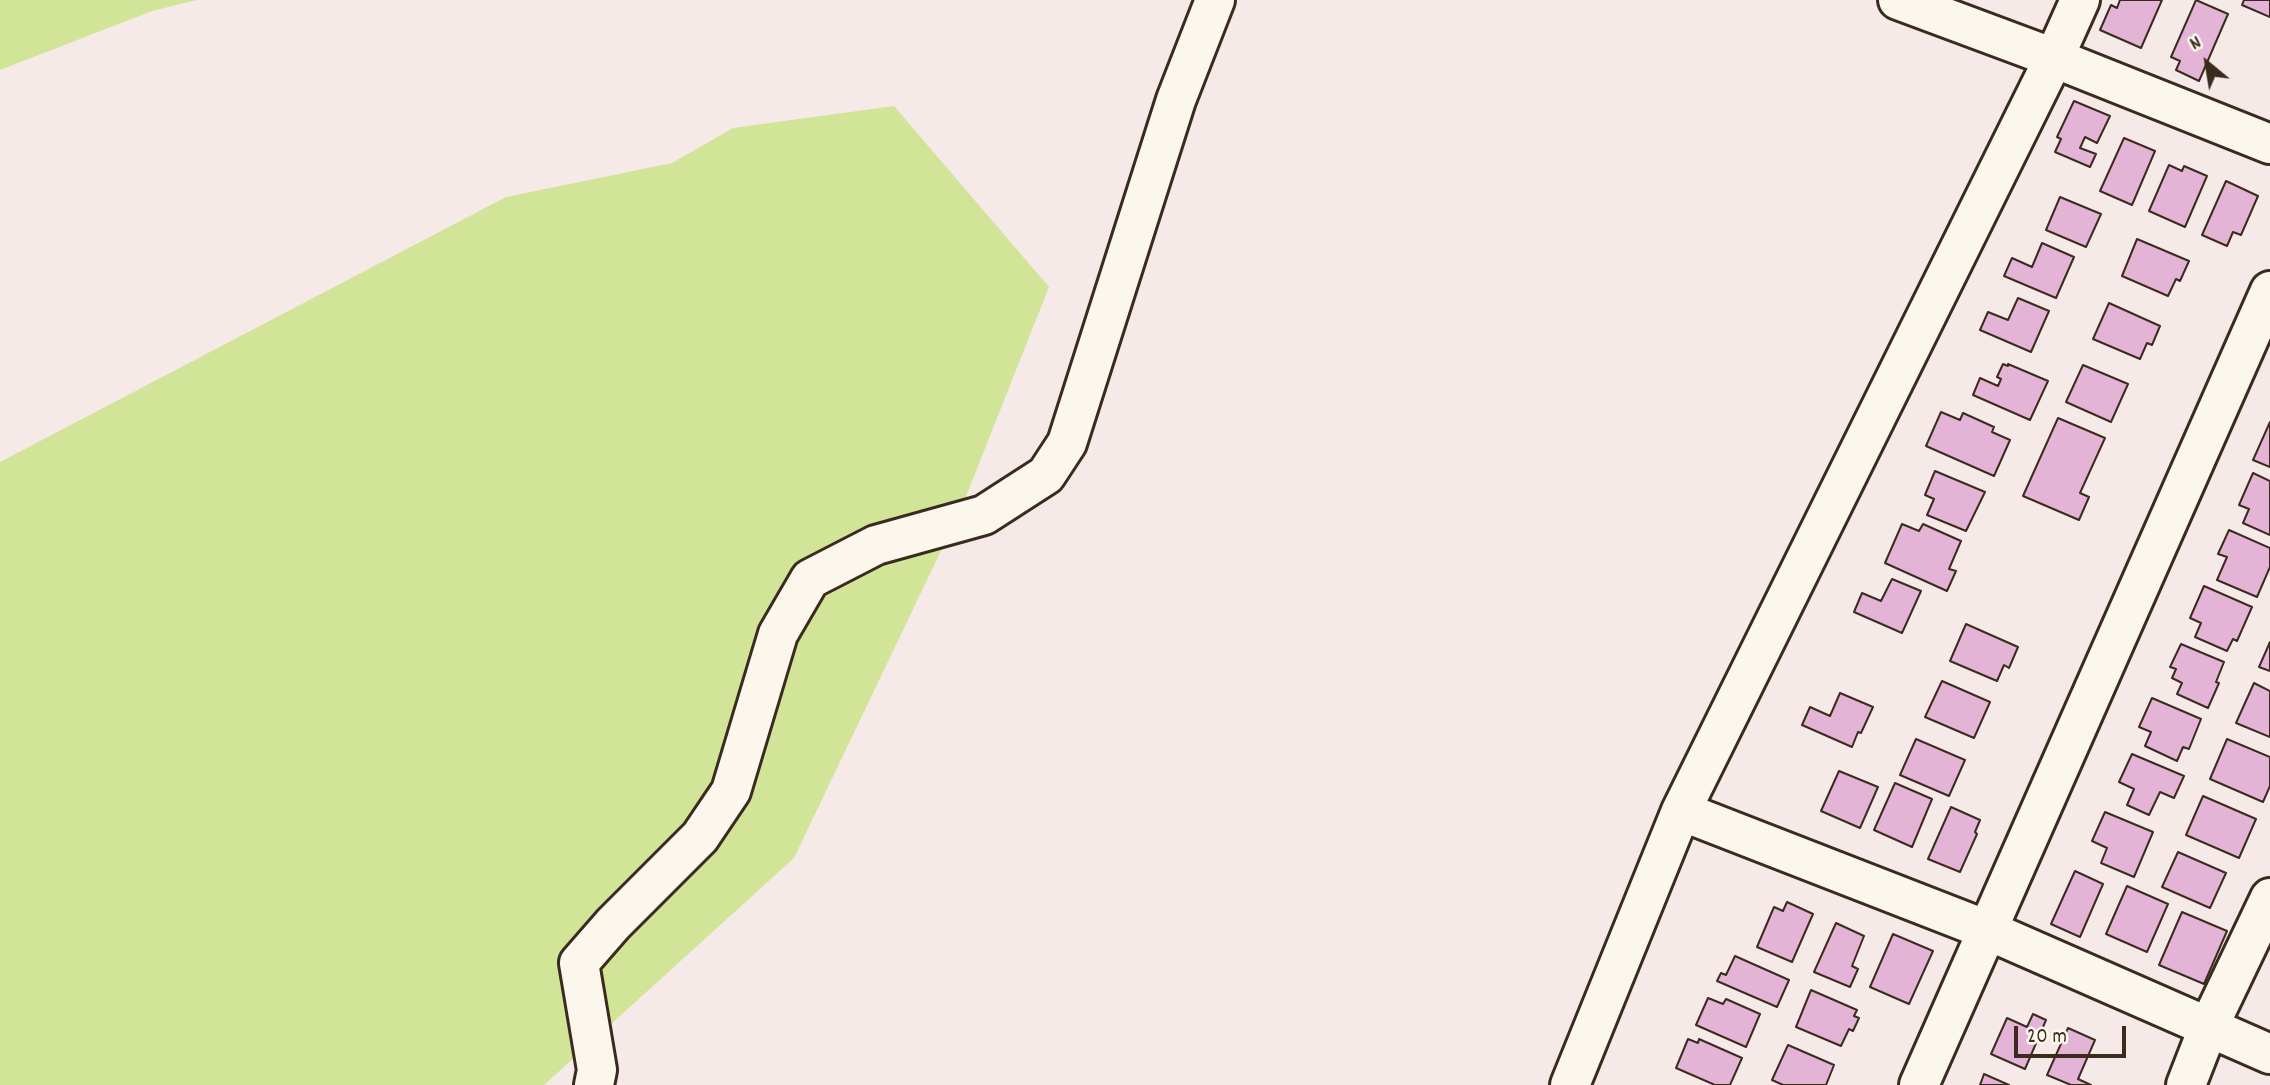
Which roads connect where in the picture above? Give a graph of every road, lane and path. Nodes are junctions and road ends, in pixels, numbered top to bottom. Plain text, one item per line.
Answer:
1 (1215, 0) edge
2 (1898, 0) edge
3 (2080, 0) edge
4 (2054, 58) junction
5 (2270, 144) edge
6 (2270, 291) edge
7 (1681, 811) junction
8 (2270, 898) edge
9 (1987, 930) junction
10 (2209, 1026) junction
11 (2270, 1054) edge
12 (594, 1085) edge
13 (1570, 1085) edge
14 (1919, 1085) edge
15 (2186, 1085) edge

1 - 12 street
2 - 4 street
3 - 4 street
4 - 5 street
4 - 7 street
6 - 9 street
7 - 9 street
7 - 13 street
8 - 10 street
9 - 10 street
9 - 14 street
10 - 11 street
10 - 15 street

